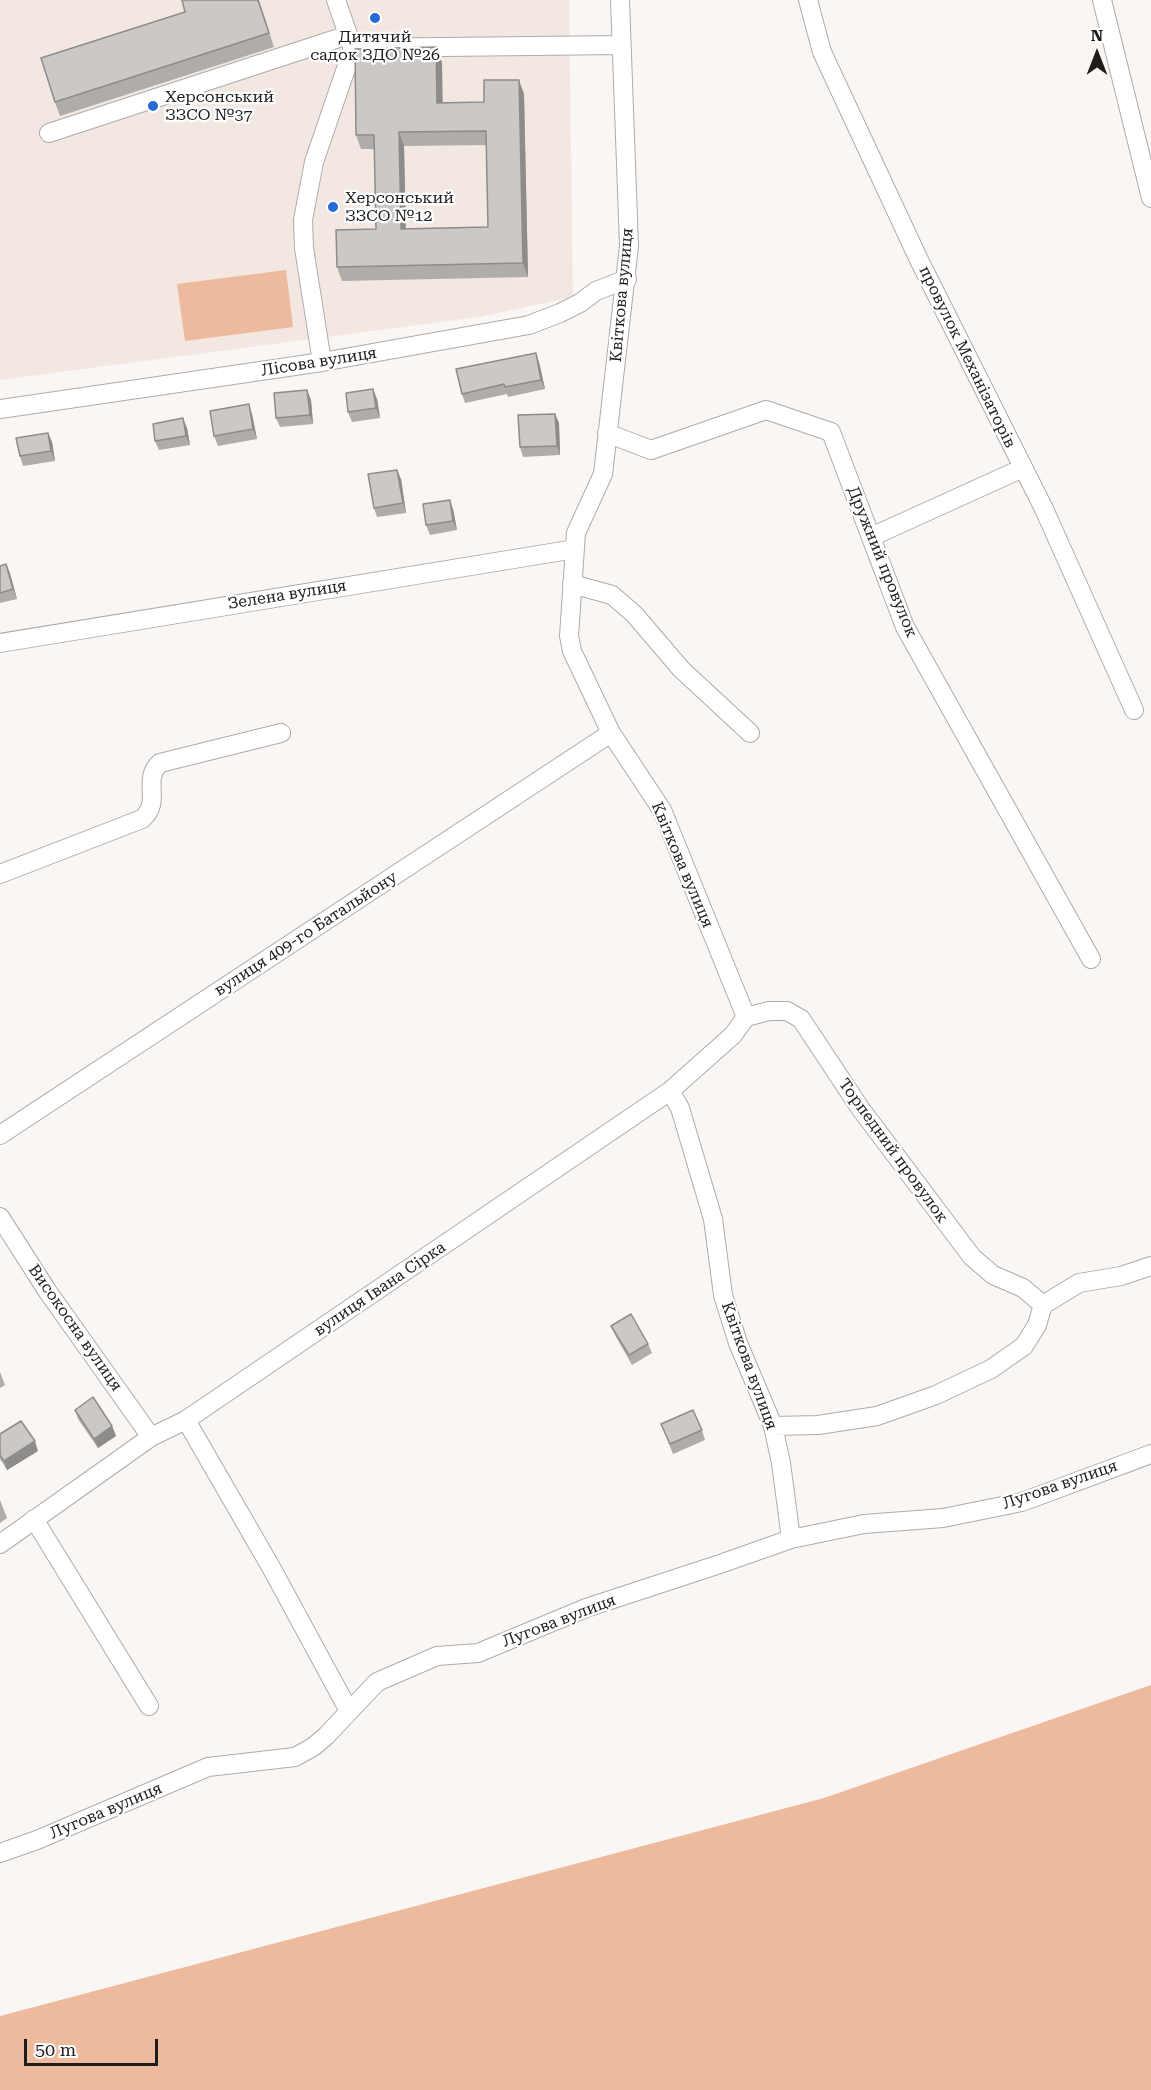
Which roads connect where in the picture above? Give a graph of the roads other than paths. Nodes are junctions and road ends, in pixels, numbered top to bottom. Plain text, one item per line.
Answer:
1 (336, 0) edge
2 (620, 0) edge
3 (808, 0) edge
4 (1102, 0) edge
5 (350, 41) junction
6 (621, 45) junction
7 (49, 133) dead end
8 (1151, 198) edge
9 (627, 279) junction
10 (322, 362) junction
11 (0, 409) edge
12 (607, 433) junction
13 (1023, 468) junction
14 (871, 537) junction
15 (574, 549) junction
16 (572, 584) junction
17 (0, 643) edge
18 (1134, 711) dead end
19 (281, 733) dead end
20 (611, 733) junction
21 (750, 733) dead end
22 (0, 874) edge
23 (1091, 959) dead end
24 (746, 1017) junction
25 (670, 1091) junction
26 (0, 1135) edge
27 (0, 1217) edge
28 (1151, 1266) edge
29 (1043, 1305) junction
30 (186, 1420) junction
31 (773, 1426) junction
32 (152, 1437) junction
33 (1151, 1454) edge
34 (34, 1519) junction
35 (791, 1539) junction
36 (0, 1544) edge
37 (149, 1706) dead end
38 (350, 1711) junction
39 (0, 1853) edge

1 - 5 street
2 - 6 street, Квіткова вулиця
3 - 13 street, провулок Механізаторів
4 - 8 street
5 - 6 street
5 - 7 street
5 - 10 street
6 - 9 street, Квіткова вулиця
9 - 10 street, Лісова вулиця
9 - 12 street, Квіткова вулиця
10 - 11 street, Лісова вулиця
12 - 14 street, Дружний провулок
12 - 15 street, Квіткова вулиця
13 - 14 street
13 - 18 street, провулок Механізаторів
14 - 23 street, Дружний провулок
15 - 16 street, Квіткова вулиця
15 - 17 street, Зелена вулиця
16 - 20 street, Квіткова вулиця
16 - 21 street
19 - 22 street
20 - 24 street, Квіткова вулиця
20 - 26 street, вулиця 409-го Батальйону
24 - 25 street, вулиця Івана Сірка
24 - 29 street, Торпедний провулок
25 - 30 street, вулиця Івана Сірка
25 - 31 street, Квіткова вулиця
27 - 32 street, Високосна вулиця
28 - 29 street
29 - 31 street
30 - 32 street, вулиця Івана Сірка
30 - 38 street
31 - 35 street, Квіткова вулиця
32 - 34 street, вулиця Івана Сірка
33 - 35 street, Лугова вулиця
34 - 36 street, вулиця Івана Сірка
34 - 37 street
35 - 38 street, Лугова вулиця
38 - 39 street, Лугова вулиця

